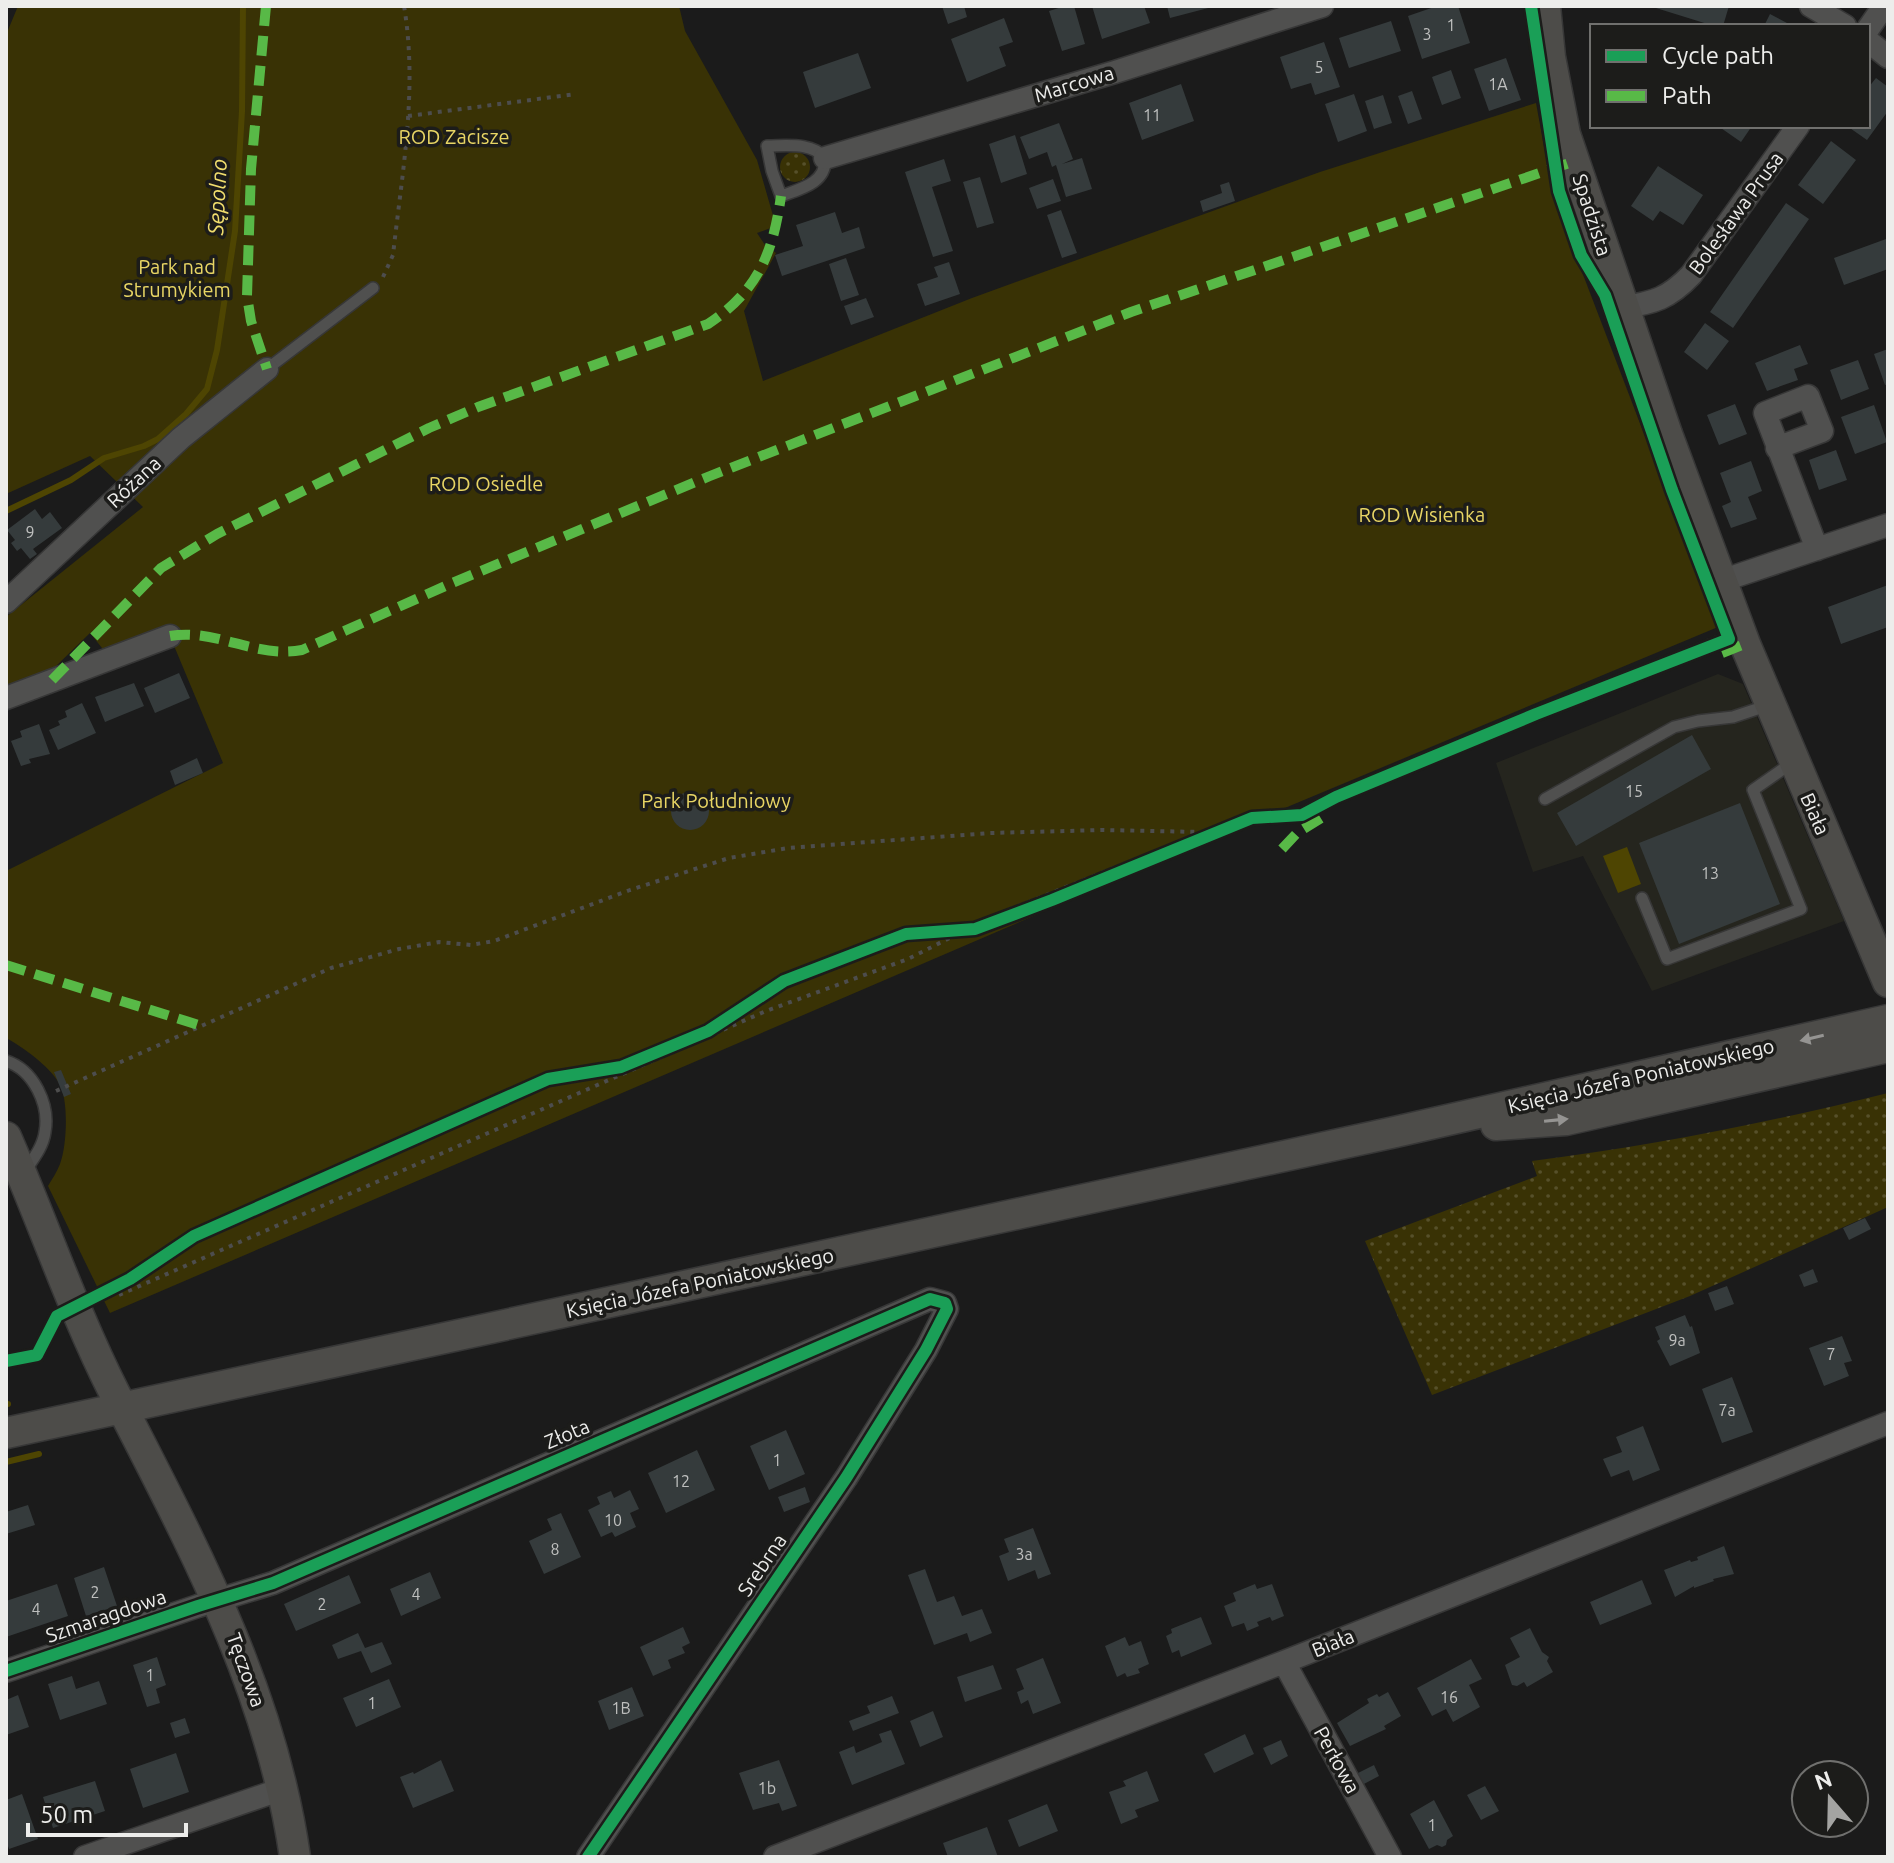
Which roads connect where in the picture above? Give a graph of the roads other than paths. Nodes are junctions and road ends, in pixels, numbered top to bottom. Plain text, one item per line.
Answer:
1 (1322, 6) edge
2 (1545, 6) edge
3 (1811, 6) edge
4 (1884, 6) edge
5 (1842, 24) edge
6 (1870, 26) edge
7 (1870, 43) edge
8 (1888, 57) edge
9 (1797, 128) edge
10 (825, 158) junction
11 (373, 288) road end
12 (1623, 307) junction
13 (267, 369) joint
14 (1777, 448) dead end
15 (1888, 525) edge
16 (1817, 549) junction
17 (1721, 581) junction
18 (6, 602) edge
19 (170, 636) dead end
20 (1736, 639) joint
21 (6, 698) edge
22 (1769, 705) junction
23 (1794, 765) junction
24 (1545, 799) dead end
25 (1642, 898) dead end
26 (1877, 928) edge
27 (1888, 982) edge
28 (1888, 1020) edge
29 (1888, 1047) edge
30 (6, 1061) edge
31 (1395, 1132) junction
32 (6, 1137) edge
33 (23, 1175) junction
34 (930, 1299) joint
35 (123, 1408) junction
36 (1888, 1423) edge
37 (6, 1433) edge
38 (219, 1600) junction
39 (1284, 1662) junction
40 (6, 1671) edge
41 (282, 1789) junction
42 (85, 1857) edge
43 (295, 1857) edge
44 (588, 1857) edge
45 (775, 1857) edge
46 (1390, 1857) edge

1 - 10 street, Marcowa
2 - 12 main road, Spadzista
3 - 5 street
4 - 6 street
7 - 8 street
9 - 12 street, Bolesława Prusa
10 - 10 lane
11 - 13 lane
12 - 17 main road, Spadzista
13 - 18 street, Różana
14 - 16 street
15 - 16 street
16 - 17 street
17 - 20 main road, Spadzista
19 - 21 street
20 - 22 main road, Biała
22 - 23 main road, Biała
22 - 24 lane
23 - 25 lane
23 - 26 main road, Biała
26 - 27 main road, Biała
28 -> 31 main road, Księcia Józefa Poniatowskiego
31 -> 29 main road, Księcia Józefa Poniatowskiego
30 - 33 lane
31 - 35 main road, Księcia Józefa Poniatowskiego
32 - 33 main road, Tęczowa
33 - 35 main road, Tęczowa
34 - 38 street, Złota
34 - 44 street, Srebrna
35 - 37 main road, Księcia Józefa Poniatowskiego
35 - 38 main road, Tęczowa
36 - 39 street, Biała
38 - 40 street, Szmaragdowa
38 - 41 main road, Tęczowa
39 - 45 street, Biała
39 - 46 street, Perłowa
41 - 42 street
41 - 43 main road, Tęczowa

